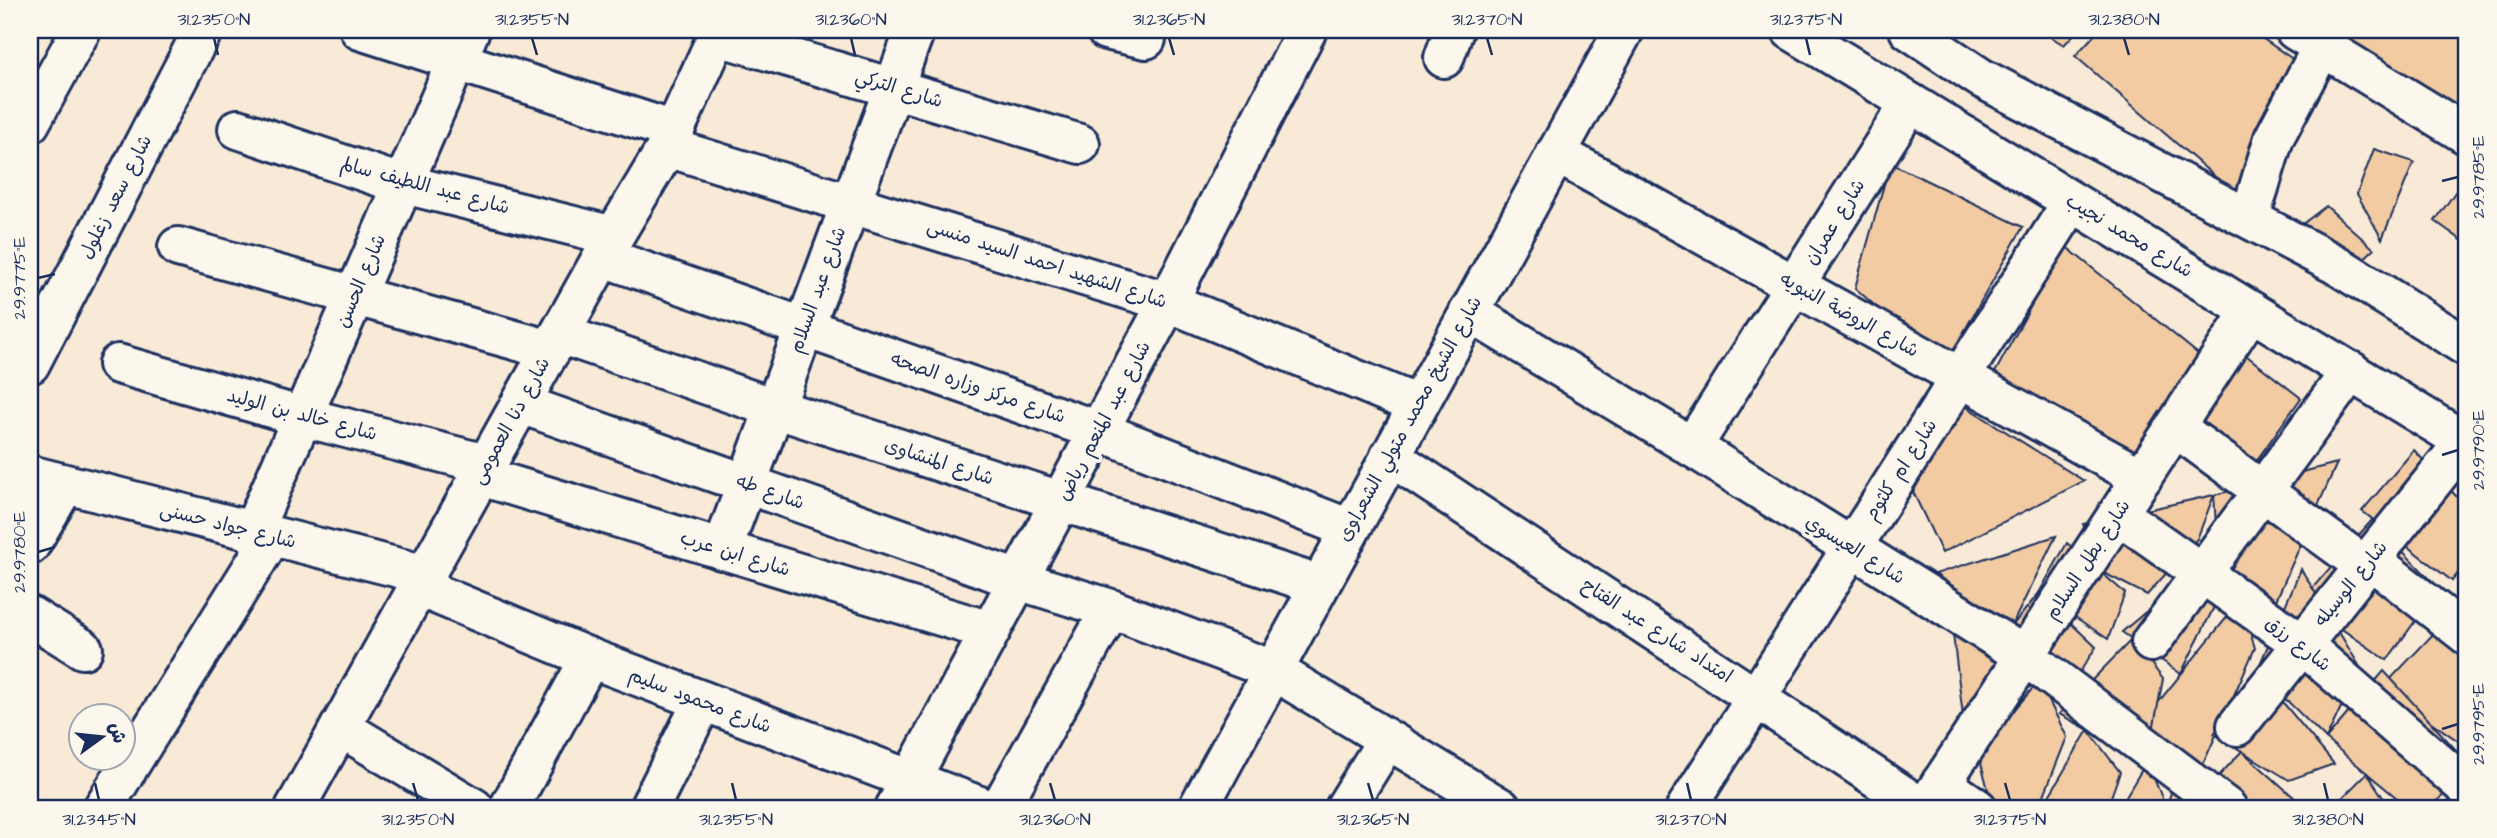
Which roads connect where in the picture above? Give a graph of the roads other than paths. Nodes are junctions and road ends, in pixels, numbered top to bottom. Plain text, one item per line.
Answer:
1 (81, 30) edge
2 (203, 30) edge
3 (360, 30) edge
4 (915, 30) edge
5 (1106, 30) edge
6 (1307, 30) edge
7 (1624, 30) edge
8 (1791, 30) edge
9 (1909, 30) edge
10 (719, 33) edge
11 (2316, 35) edge
12 (1146, 39) dead end
13 (464, 44) edge
14 (894, 87) junction
15 (1910, 103) junction
16 (30, 123) edge
17 (238, 129) dead end
18 (2467, 135) edge
19 (671, 139) junction
20 (1080, 144) dead end
21 (1556, 153) junction
22 (404, 182) junction
23 (851, 202) junction
24 (2072, 202) junction
25 (2250, 217) junction
26 (178, 247) dead end
27 (608, 247) junction
28 (1794, 285) junction
29 (354, 298) junction
30 (1168, 302) junction
31 (2251, 311) junction
32 (1469, 312) junction
33 (804, 327) junction
34 (556, 342) junction
35 (2467, 347) edge
36 (30, 364) edge
37 (118, 365) dead end
38 (2351, 372) junction
39 (1960, 377) junction
40 (521, 404) junction
41 (1418, 405) junction
42 (774, 408) junction
43 (303, 417) junction
44 (2175, 427) junction
45 (1099, 431) junction
46 (2466, 442) edge
47 (1692, 447) junction
48 (1390, 456) junction
49 (483, 470) junction
50 (2142, 478) junction
51 (47, 480) edge
52 (746, 484) junction
53 (2262, 492) junction
54 (1061, 502) junction
55 (2118, 514) junction
56 (1350, 529) junction
57 (262, 536) junction
58 (30, 545) edge
59 (1851, 549) junction
60 (722, 550) junction
61 (2368, 563) junction
62 (2202, 573) junction
63 (1018, 580) junction
64 (423, 581) junction
65 (1319, 585) junction
66 (1111, 609) junction
67 (30, 616) edge
68 (990, 632) junction
69 (2467, 635) edge
70 (2151, 642) dead end
71 (2302, 644) junction
72 (83, 649) dead end
73 (2025, 656) junction
74 (590, 659) junction
75 (1273, 670) junction
76 (1756, 697) junction
77 (703, 701) junction
78 (2237, 726) dead end
79 (340, 727) junction
80 (1387, 740) junction
81 (2467, 788) edge
82 (902, 795) edge
83 (1929, 800) edge
84 (103, 808) edge
85 (295, 808) edge
86 (474, 808) edge
87 (509, 808) edge
88 (649, 808) edge
89 (985, 808) edge
90 (1000, 808) edge
91 (1198, 808) edge
92 (1345, 808) edge
93 (1501, 808) edge
94 (1686, 808) edge
95 (1978, 808) edge
96 (2227, 808) edge

1 - 16 street
2 - 36 street, شارع سعد زغلول
3 - 13 street, شارع الشهيد احمد السيد منسى
4 - 14 street, شارع عبد السلام
5 - 12 street
6 - 30 street, شارع عبد المنعم رياض
7 - 21 street, شارع الشيخ محمد متولي الشعراوى
8 - 15 street, شارع محمد نجيب
9 - 25 street
10 - 14 street, شارع التركي
10 - 19 street, شارع دنا العمومى
11 - 18 street
11 - 25 street
13 - 19 street, شارع الشهيد احمد السيد منسى
13 - 22 street, شارع الحسن
14 - 20 street, شارع التركي
14 - 23 street, شارع عبد السلام
15 - 24 street, شارع محمد نجيب
15 - 28 street, شارع عمران
17 - 22 street, شارع عبد اللطيف سالم
19 - 23 street, شارع الشهيد احمد السيد منسى
19 - 27 street, شارع دنا العمومى
21 - 28 street, شارع الروضة النبويه
21 - 32 street, شارع الشيخ محمد متولي الشعراوى
22 - 27 street, شارع عبد اللطيف سالم
22 - 29 street, شارع الحسن
23 - 30 street, شارع الشهيد احمد السيد منسى
23 - 33 street, شارع عبد السلام
24 - 31 street, شارع محمد نجيب
24 - 39 street, شارع ام كلثوم
25 - 35 street
26 - 29 street, شارع المنشاوى
27 - 33 street, شارع مركز وزاره الصحه
27 - 34 street, شارع دنا العمومى
28 - 39 street, شارع الروضة النبويه
28 - 47 street, شارع عمران
29 - 34 street, شارع المنشاوى
29 - 43 street, شارع الحسن
30 - 41 street, شارع الشهيد احمد السيد منسى
30 - 45 street, شارع عبد المنعم رياض
31 - 38 street, شارع محمد نجيب
31 - 44 street, شارع بطل السلام
32 - 41 street, شارع الشيخ محمد متولي الشعراوى
32 - 47 street, شارع العيسوي
33 - 42 street, شارع عبد السلام
33 - 45 street, شارع مركز وزاره الصحه
34 - 40 street, شارع دنا العمومى
34 - 42 street, شارع المنشاوى
37 - 43 street, شارع خالد بن الوليد
38 - 46 street, شارع محمد نجيب
38 - 53 street
39 - 50 street, شارع الروضة النبويه
39 - 59 street, شارع ام كلثوم
40 - 49 street, شارع دنا العمومى
40 - 52 street, شارع طه
41 - 48 street, شارع الشيخ محمد متولي الشعراوى
42 - 52 street, شارع عبد السلام
42 - 54 street, شارع المنشاوى
43 - 49 street, شارع خالد بن الوليد
43 - 57 street, شارع الحسن
44 - 50 street, شارع بطل السلام
44 - 53 street
45 - 54 street, شارع عبد المنعم رياض
45 - 56 street, شارع مركز وزاره الصحه
46 - 61 street, شارع الوسيله
47 - 59 street, شارع العيسوي
48 - 56 street, شارع الشيخ محمد متولي الشعراوى
48 - 76 street, امتداد شارع عبد الفتاح
49 - 60 street, شارع ابن عرب
49 - 64 street, شارع دنا العمومى
50 - 55 street, شارع بطل السلام
51 - 57 street, شارع جواد حسنى
51 - 58 street
52 - 60 street, شارع عبد السلام
52 - 63 street, شارع طه
53 - 61 street
53 - 62 street
54 - 63 street, شارع عبد المنعم رياض
54 - 65 street, شارع المنشاوى
55 - 62 street, شارع رزق
55 - 73 street, شارع بطل السلام
56 - 65 street, شارع الشيخ محمد متولي الشعراوى
57 - 64 street, شارع جواد حسنى
57 - 84 street, شارع الحسن
59 - 73 street, شارع العيسوي
59 - 76 street, شارع ام كلثوم
60 - 68 street, شارع ابن عرب
61 - 69 street
61 - 71 street, شارع الوسيله
62 - 70 street
62 - 71 street, شارع رزق
63 - 66 street, شارع طه
63 - 68 street, شارع عبد المنعم رياض
64 - 74 street, شارع محمود سليم
64 - 79 street, شارع دنا العمومى
65 - 75 street, شارع الشيخ محمد متولي الشعراوى
66 - 75 street, شارع طه
66 - 90 street
67 - 72 street
68 - 82 street, شارع عبد المنعم رياض
71 - 78 street, شارع الوسيله
71 - 81 street, شارع رزق
73 - 83 street, شارع بطل السلام
73 - 96 street, شارع العيسوي
74 - 77 street, شارع محمود سليم
74 - 87 street
75 - 80 street, شارع طه
75 - 91 street, شارع الشيخ محمد متولي الشعراوى
76 - 83 street, امتداد شارع عبد الفتاح
76 - 94 street, شارع ام كلثوم
77 - 82 street, شارع محمود سليم
77 - 88 street
79 - 85 street, شارع دنا العمومى
79 - 86 street
80 - 92 street
80 - 93 street, شارع طه
82 - 89 street, شارع محمود سليم
83 - 95 street, امتداد شارع عبد الفتاح

